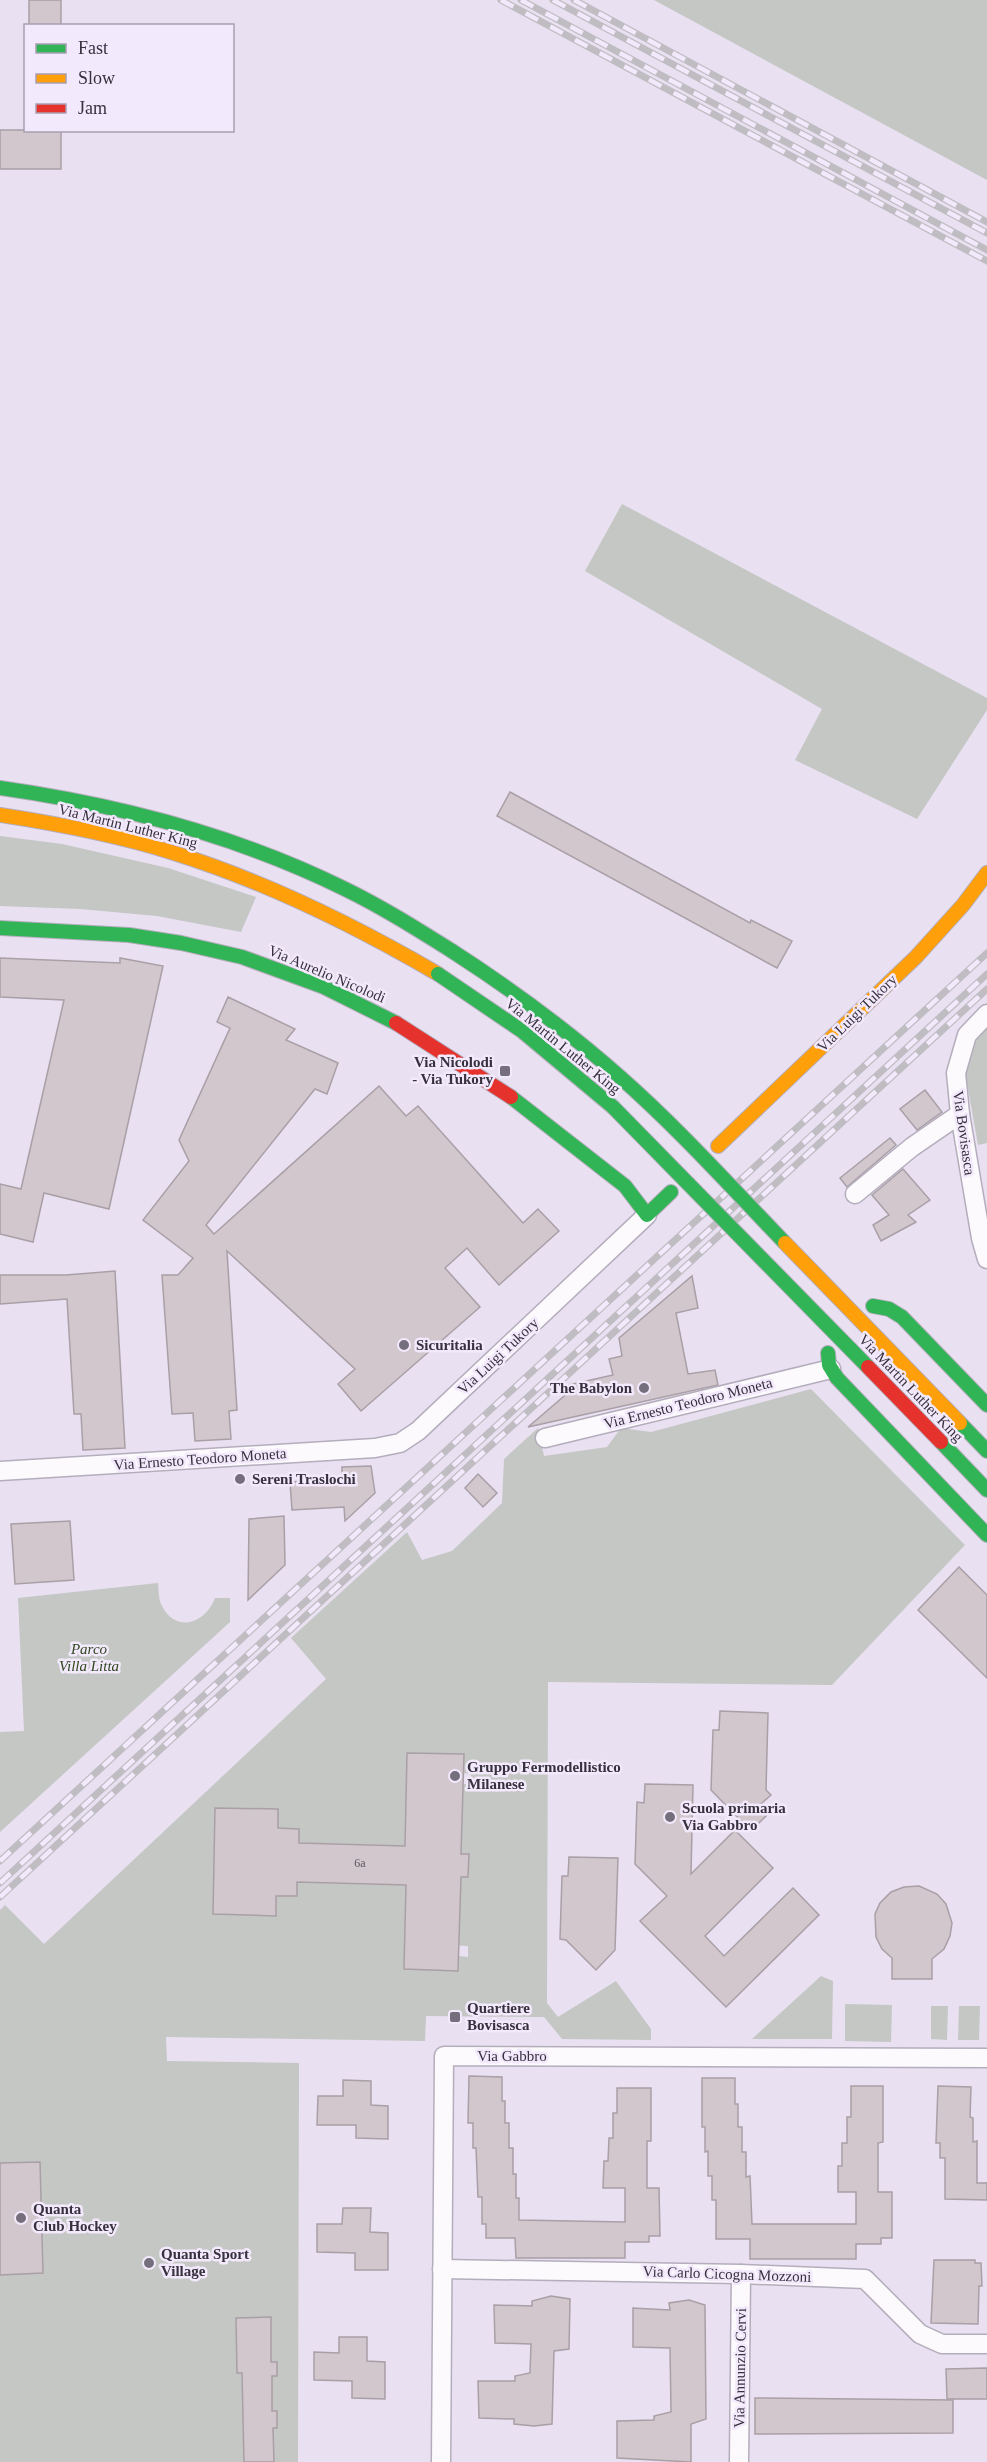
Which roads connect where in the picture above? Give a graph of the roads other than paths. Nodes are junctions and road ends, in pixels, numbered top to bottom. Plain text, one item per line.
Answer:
1 (0, 788) edge
2 (0, 816) edge
3 (987, 873) edge
4 (0, 928) edge
5 (987, 1014) edge
6 (960, 1114) junction
7 (718, 1146) dead end
8 (671, 1192) dead end
9 (855, 1194) dead end
10 (646, 1215) junction
11 (987, 1259) edge
12 (873, 1306) dead end
13 (829, 1361) joint
14 (971, 1387) junction
15 (987, 1388) edge
16 (987, 1405) edge
17 (545, 1437) dead end
18 (400, 1443) joint
19 (987, 1450) edge
20 (0, 1471) edge
21 (987, 1490) edge
22 (987, 1534) edge
23 (987, 2058) edge
24 (442, 2269) junction
25 (741, 2274) junction
26 (987, 2344) edge
27 (441, 2462) edge
28 (739, 2462) edge

1 - 19 street, Via Martin Luther King, bridge
2 - 21 street, Via Martin Luther King, bridge
3 - 7 street, Via Luigi Tukory
4 - 10 street, Via Aurelio Nicolodi
5 - 6 street, Via Bovisasca
6 - 9 street
6 - 11 street, Via Bovisasca
8 - 10 street, Via Luigi Tukory
10 - 18 street, Via Luigi Tukory
12 - 14 street
13 - 17 street, Via Ernesto Teodoro Moneta
13 - 22 street, Via Ernesto Teodoro Moneta
14 - 15 street
14 - 16 street
18 - 20 street, Via Ernesto Teodoro Moneta
23 - 24 street, Via Gabbro
24 - 25 street, Via Carlo Cicogna Mozzoni
24 - 27 street, Via Gabbro
25 - 26 street, Via Carlo Cicogna Mozzoni
25 - 28 street, Via Annunzio Cervi

